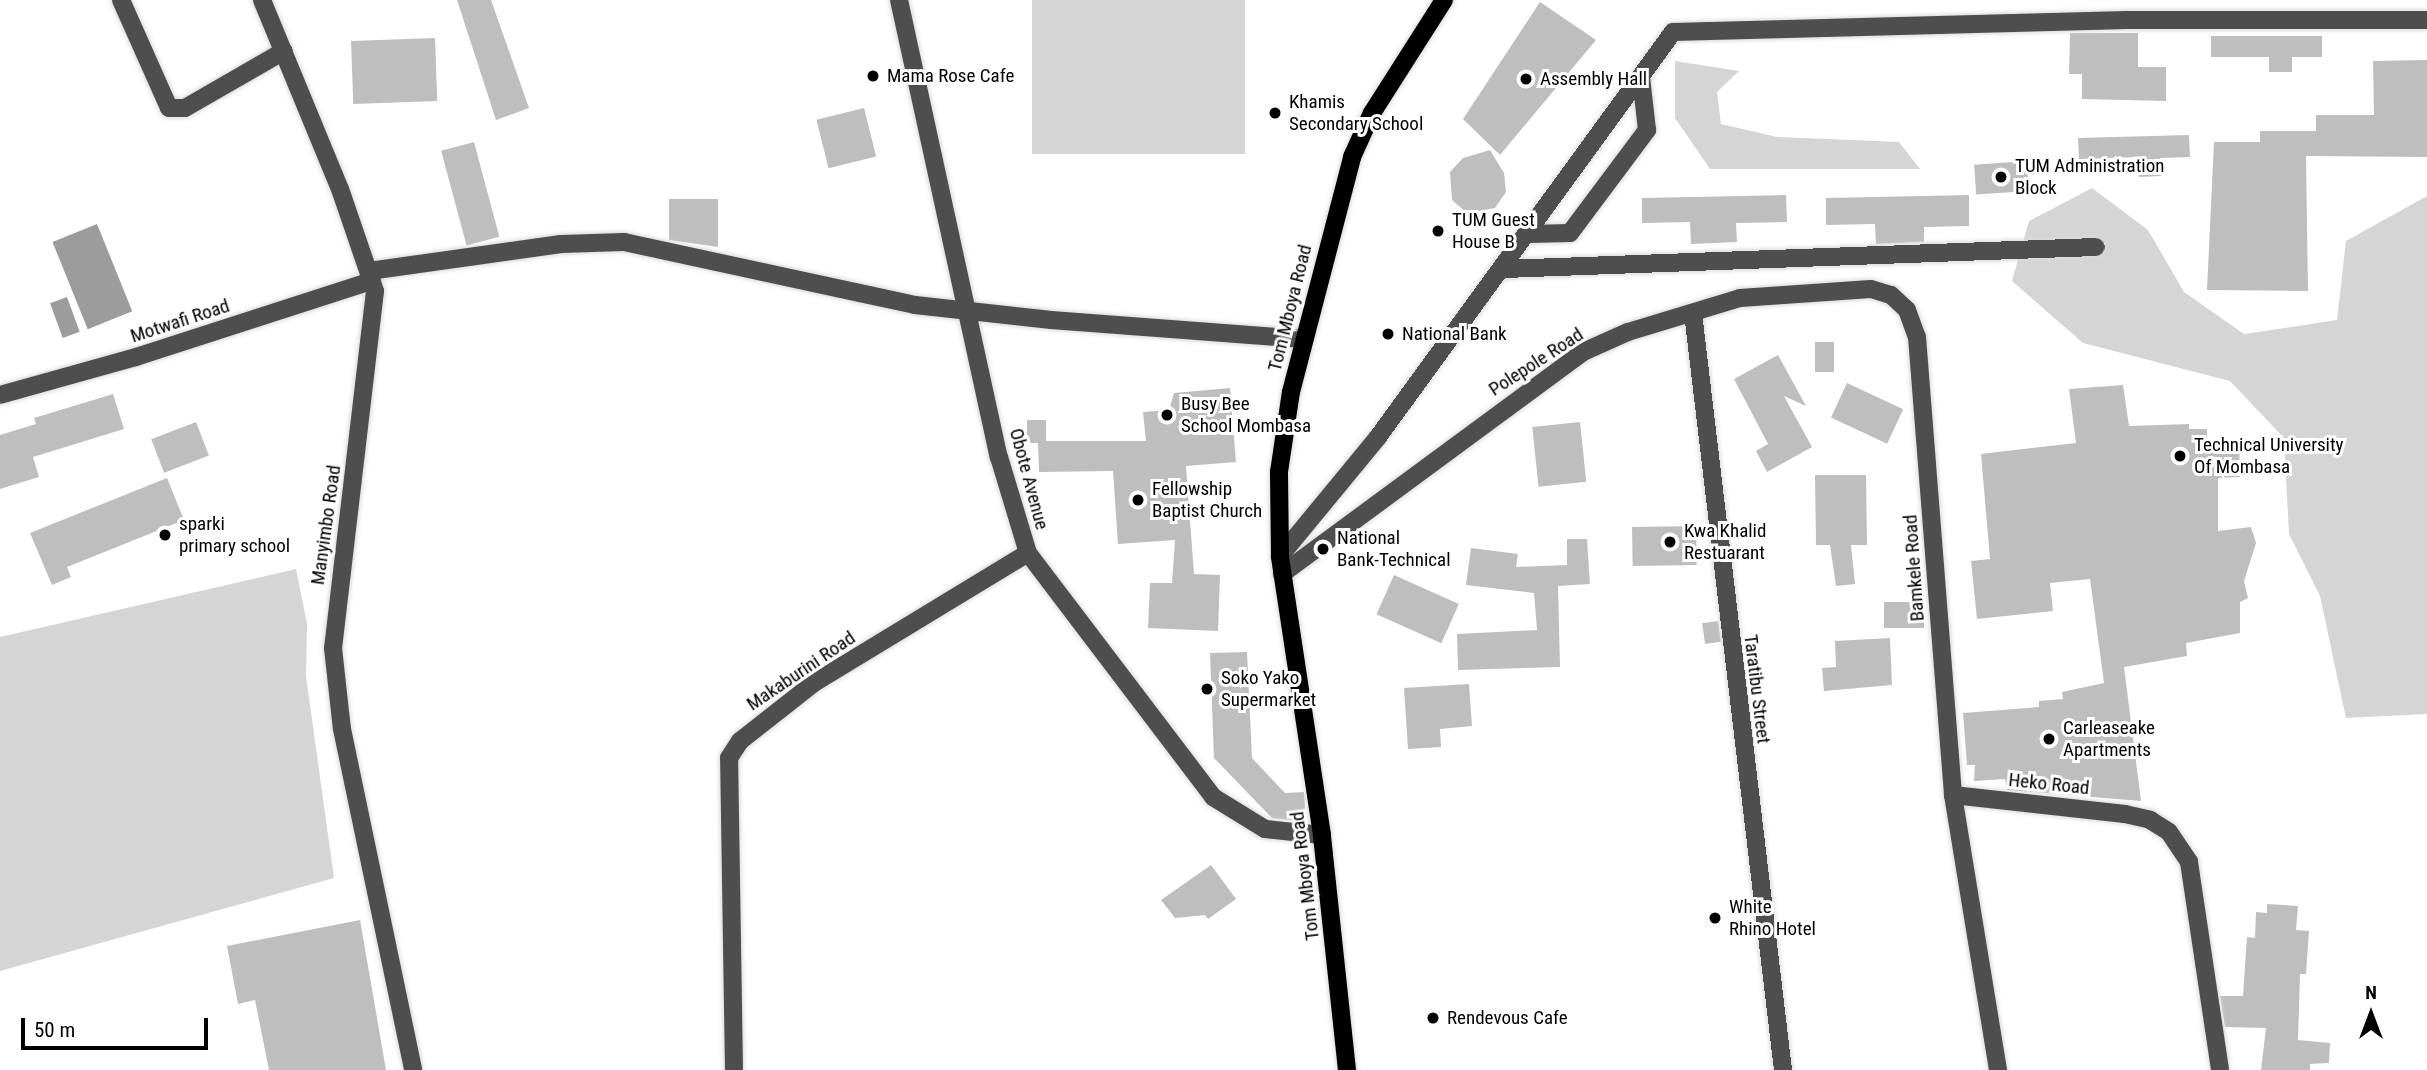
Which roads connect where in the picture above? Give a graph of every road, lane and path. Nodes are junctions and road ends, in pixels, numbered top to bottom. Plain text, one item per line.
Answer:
1 (121, 0) edge
2 (262, 0) edge
3 (899, 0) edge
4 (1444, 0) edge
5 (2310, 9) edge
6 (2427, 20) edge
7 (285, 51) junction
8 (1641, 77) junction
9 (1529, 234) junction
10 (2096, 247) dead end
11 (1504, 268) junction
12 (371, 276) junction
13 (971, 313) junction
14 (1693, 313) junction
15 (1917, 337) joint
16 (1303, 340) junction
17 (0, 396) edge
18 (1028, 554) junction
19 (1281, 565) junction
20 (1953, 795) junction
21 (1322, 835) junction
22 (413, 1070) edge
23 (734, 1070) edge
24 (1347, 1070) edge
25 (1783, 1070) edge
26 (1997, 1070) edge
27 (2220, 1070) edge

1 - 7 street
2 - 7 street, Manyimbo Road
3 - 13 street, Obote Avenue
4 - 16 main road, Tom Mboya Road
5 - 6 street
5 - 8 street
7 - 12 street, Manyimbo Road
8 - 9 street
8 - 9 street
9 - 11 street
10 - 11 street
11 - 19 street
12 - 13 street, Motwafi Road
12 - 17 street, Motwafi Road
12 - 22 street, Manyimbo Road
13 - 16 street, Motwafi Road
13 - 18 street, Obote Avenue
14 - 15 street, Polepole Road
14 - 19 street, Polepole Road
14 - 25 street, Taratibu Street
15 - 20 street, Bamkele Road
16 - 19 main road, Tom Mboya Road
18 - 21 street, Obote Avenue
18 - 23 street, Makaburini Road
19 - 21 main road, Tom Mboya Road
20 - 26 street
20 - 27 street, Heko Road
21 - 24 main road, Tom Mboya Road

